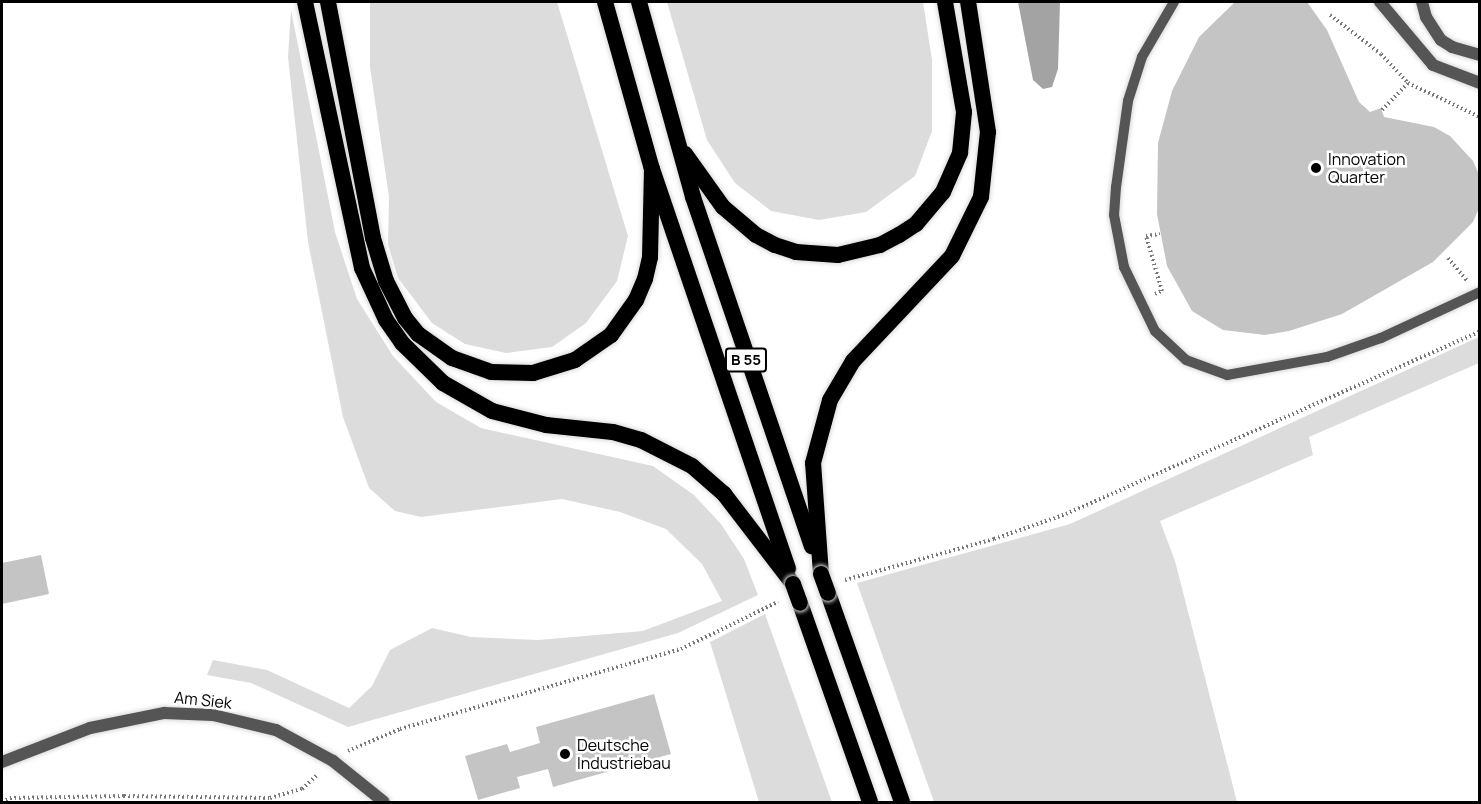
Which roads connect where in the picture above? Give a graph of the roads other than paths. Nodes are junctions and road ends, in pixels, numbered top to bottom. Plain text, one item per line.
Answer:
1 (305, 2) edge
2 (328, 2) edge
3 (605, 2) edge
4 (639, 2) edge
5 (945, 2) edge
6 (968, 2) edge
7 (1174, 2) edge
8 (1380, 2) edge
9 (1421, 2) edge
10 (1479, 55) edge
11 (1479, 83) edge
12 (678, 144) junction
13 (652, 169) junction
14 (1479, 292) edge
15 (821, 574) junction
16 (793, 584) junction
17 (2, 762) edge
18 (384, 802) edge
19 (870, 802) edge
20 (902, 802) edge

1 - 16 highway
2 - 13 highway
3 - 13 highway, B 55
4 - 12 highway, B 55
5 - 12 highway
6 - 15 highway
7 - 14 lane
8 - 11 street
9 - 10 street
12 - 15 highway, B 55
13 - 16 highway, B 55
15 - 20 highway, B 55, bridge
16 - 19 highway, B 55, bridge
17 - 18 street, Am Siek

